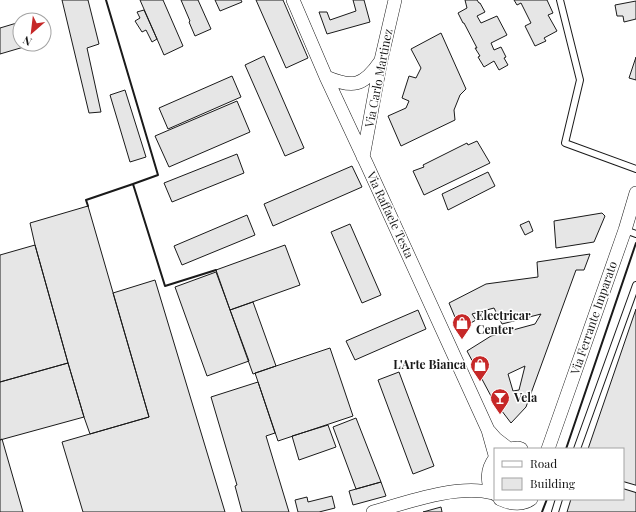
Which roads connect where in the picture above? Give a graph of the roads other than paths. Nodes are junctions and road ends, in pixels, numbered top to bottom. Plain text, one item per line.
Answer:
1 (293, 0) edge
2 (395, 0) edge
3 (560, 0) edge
4 (381, 60) junction
5 (326, 77) junction
6 (363, 157) junction
7 (636, 169) edge
8 (636, 193) edge
9 (630, 232) edge
10 (636, 284) edge
11 (488, 430) junction
12 (546, 447) edge
13 (508, 448) edge
14 (577, 448) edge
15 (494, 452) edge
16 (494, 458) edge
17 (624, 485) edge
18 (636, 489) edge
19 (494, 492) edge
20 (494, 495) edge
21 (498, 500) edge
22 (504, 500) edge
23 (560, 500) edge
24 (528, 504) edge
25 (373, 512) edge
26 (502, 512) edge
27 (555, 512) edge

1 - 5 street, Via Raffaele Testa
2 - 4 street, Via Carlo Martinez
3 - 7 lane
4 - 5 street
4 - 6 street, Via Carlo Martinez
5 - 6 street, Via Raffaele Testa
6 - 11 street, Via Raffaele Testa
8 - 9 street, Via Ferrante Imparato
9 - 12 street, Via Ferrante Imparato
10 - 14 lane
11 - 13 street, Via Raffaele Testa
11 - 15 street, Via Raffaele Testa
16 - 19 street
17 - 18 lane
20 - 25 street
21 - 26 street
22 - 24 street
23 - 27 lane

